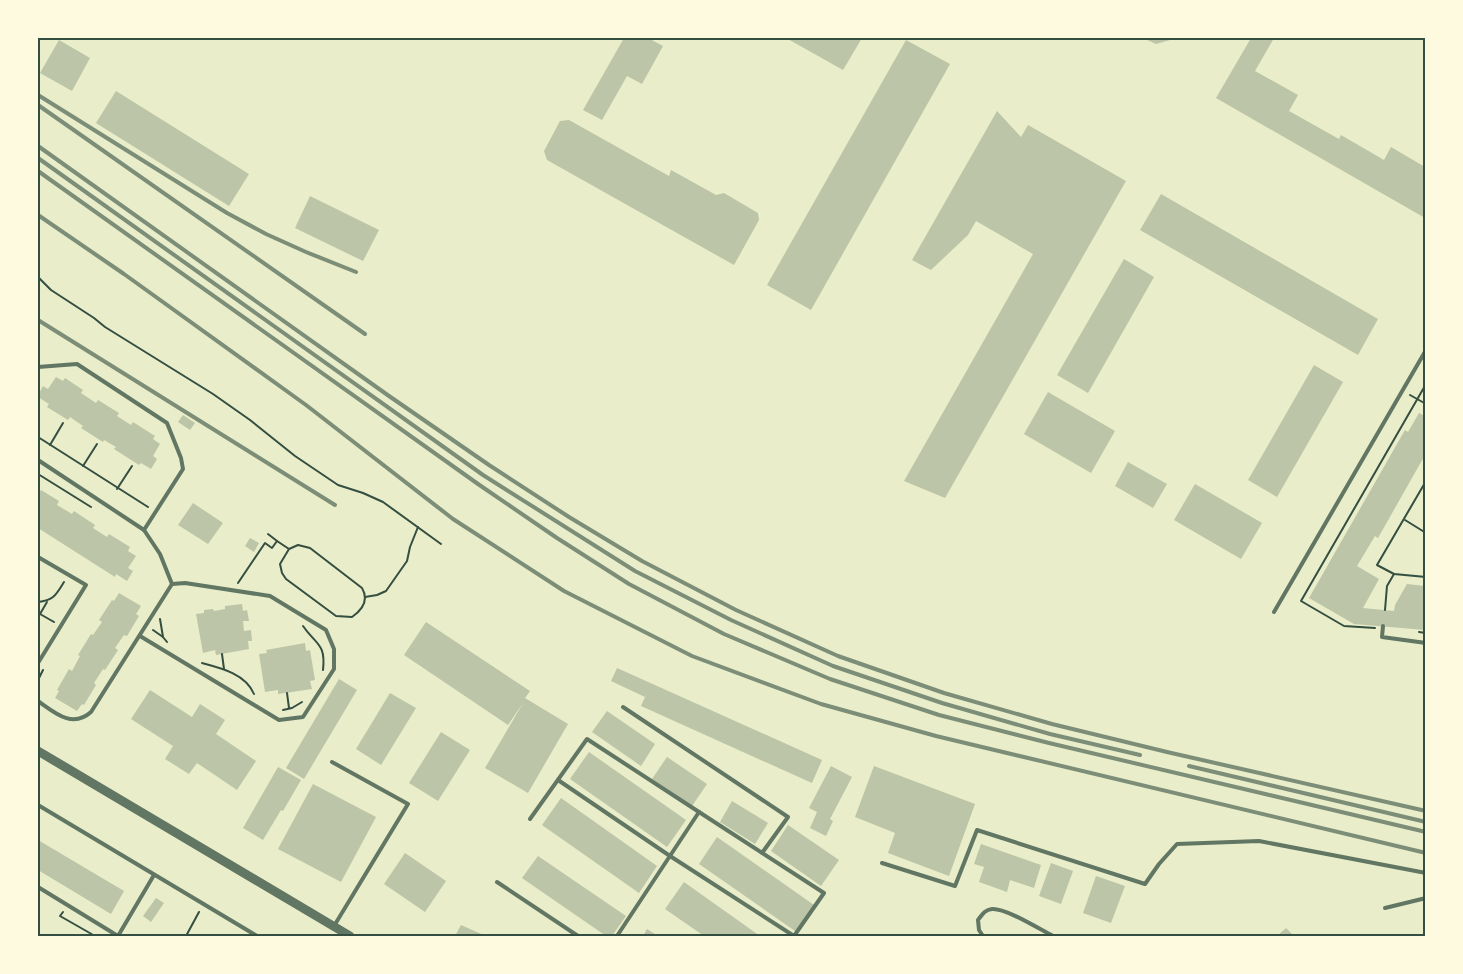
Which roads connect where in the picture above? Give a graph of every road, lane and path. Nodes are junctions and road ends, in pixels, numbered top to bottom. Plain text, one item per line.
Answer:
1 (38, 277) edge
2 (1425, 350) edge
3 (38, 367) edge
4 (1425, 384) edge
5 (1402, 391) junction
6 (1417, 399) junction
7 (1425, 404) edge
8 (63, 423) dead end
9 (38, 438) edge
10 (96, 444) dead end
11 (50, 445) junction
12 (38, 460) edge
13 (82, 466) junction
14 (132, 466) dead end
15 (38, 474) edge
16 (1425, 481) edge
17 (117, 489) junction
18 (96, 510) dead end
19 (156, 512) junction
20 (1404, 520) junction
21 (418, 527) junction
22 (144, 530) junction
23 (1425, 533) edge
24 (268, 534) dead end
25 (277, 541) junction
26 (441, 544) dead end
27 (289, 549) junction
28 (38, 557) edge
29 (1394, 574) junction
30 (69, 575) junction
31 (1425, 577) edge
32 (172, 584) junction
33 (233, 590) junction
34 (364, 597) junction
35 (48, 601) junction
36 (38, 603) edge
37 (1385, 610) dead end
38 (1274, 612) dead end
39 (54, 622) dead end
40 (301, 622) dead end
41 (1344, 626) dead end
42 (1383, 626) dead end
43 (152, 629) junction
44 (140, 636) junction
45 (163, 637) junction
46 (1425, 643) edge
47 (171, 647) dead end
48 (222, 654) dead end
49 (195, 661) dead end
50 (38, 663) edge
51 (224, 669) junction
52 (320, 679) dead end
53 (287, 693) dead end
54 (307, 696) dead end
55 (255, 697) dead end
56 (38, 701) edge
57 (623, 707) dead end
58 (290, 708) junction
59 (282, 710) dead end
60 (38, 751) edge
61 (333, 762) dead end
62 (558, 780) junction
63 (38, 805) edge
64 (699, 812) junction
65 (530, 819) dead end
66 (762, 852) junction
67 (670, 856) junction
68 (882, 863) dead end
69 (1425, 873) edge
70 (154, 875) junction
71 (496, 882) dead end
72 (38, 887) edge
73 (1425, 898) edge
74 (67, 905) junction
75 (204, 905) junction
76 (1385, 908) dead end
77 (334, 927) junction
78 (95, 936) edge
79 (118, 936) edge
80 (186, 936) edge
81 (257, 936) edge
82 (350, 936) edge
83 (578, 936) edge
84 (617, 936) edge
85 (983, 936) edge
86 (1053, 936) edge

1 - 21 path
2 - 5 lane
3 - 19 lane
4 - 6 path
5 - 6 path
5 - 38 lane
6 - 7 path
6 - 41 path
8 - 11 path
9 - 11 path
10 - 13 path
11 - 13 path
12 - 22 lane
13 - 17 path
14 - 17 path
15 - 18 path
16 - 20 path
17 - 19 path
19 - 22 lane
20 - 23 path
20 - 29 path
21 - 26 path
21 - 34 path
22 - 32 lane
24 - 25 path
25 - 27 path
25 - 33 path
27 - 34 path
27 - 34 path
28 - 30 lane
29 - 31 path
29 - 37 path
30 - 35 path
30 - 50 lane
32 - 33 lane
32 - 44 lane
33 - 44 lane
35 - 36 path
35 - 39 path
40 - 52 path
42 - 46 lane
43 - 44 path
43 - 45 path
43 - 45 path
44 - 56 lane
45 - 47 path
48 - 51 path
49 - 51 path
51 - 55 path
53 - 58 path
54 - 58 path
57 - 66 lane
58 - 59 path
60 - 77 street
61 - 77 lane
62 - 64 lane
62 - 65 lane
62 - 67 lane
63 - 70 lane
64 - 66 lane
64 - 67 lane
66 - 67 lane
67 - 84 lane
68 - 69 lane
70 - 75 lane
70 - 79 lane
71 - 83 lane
72 - 74 lane
73 - 76 lane
74 - 78 path
74 - 79 lane
75 - 80 path
75 - 81 lane
77 - 82 street
85 - 86 lane

